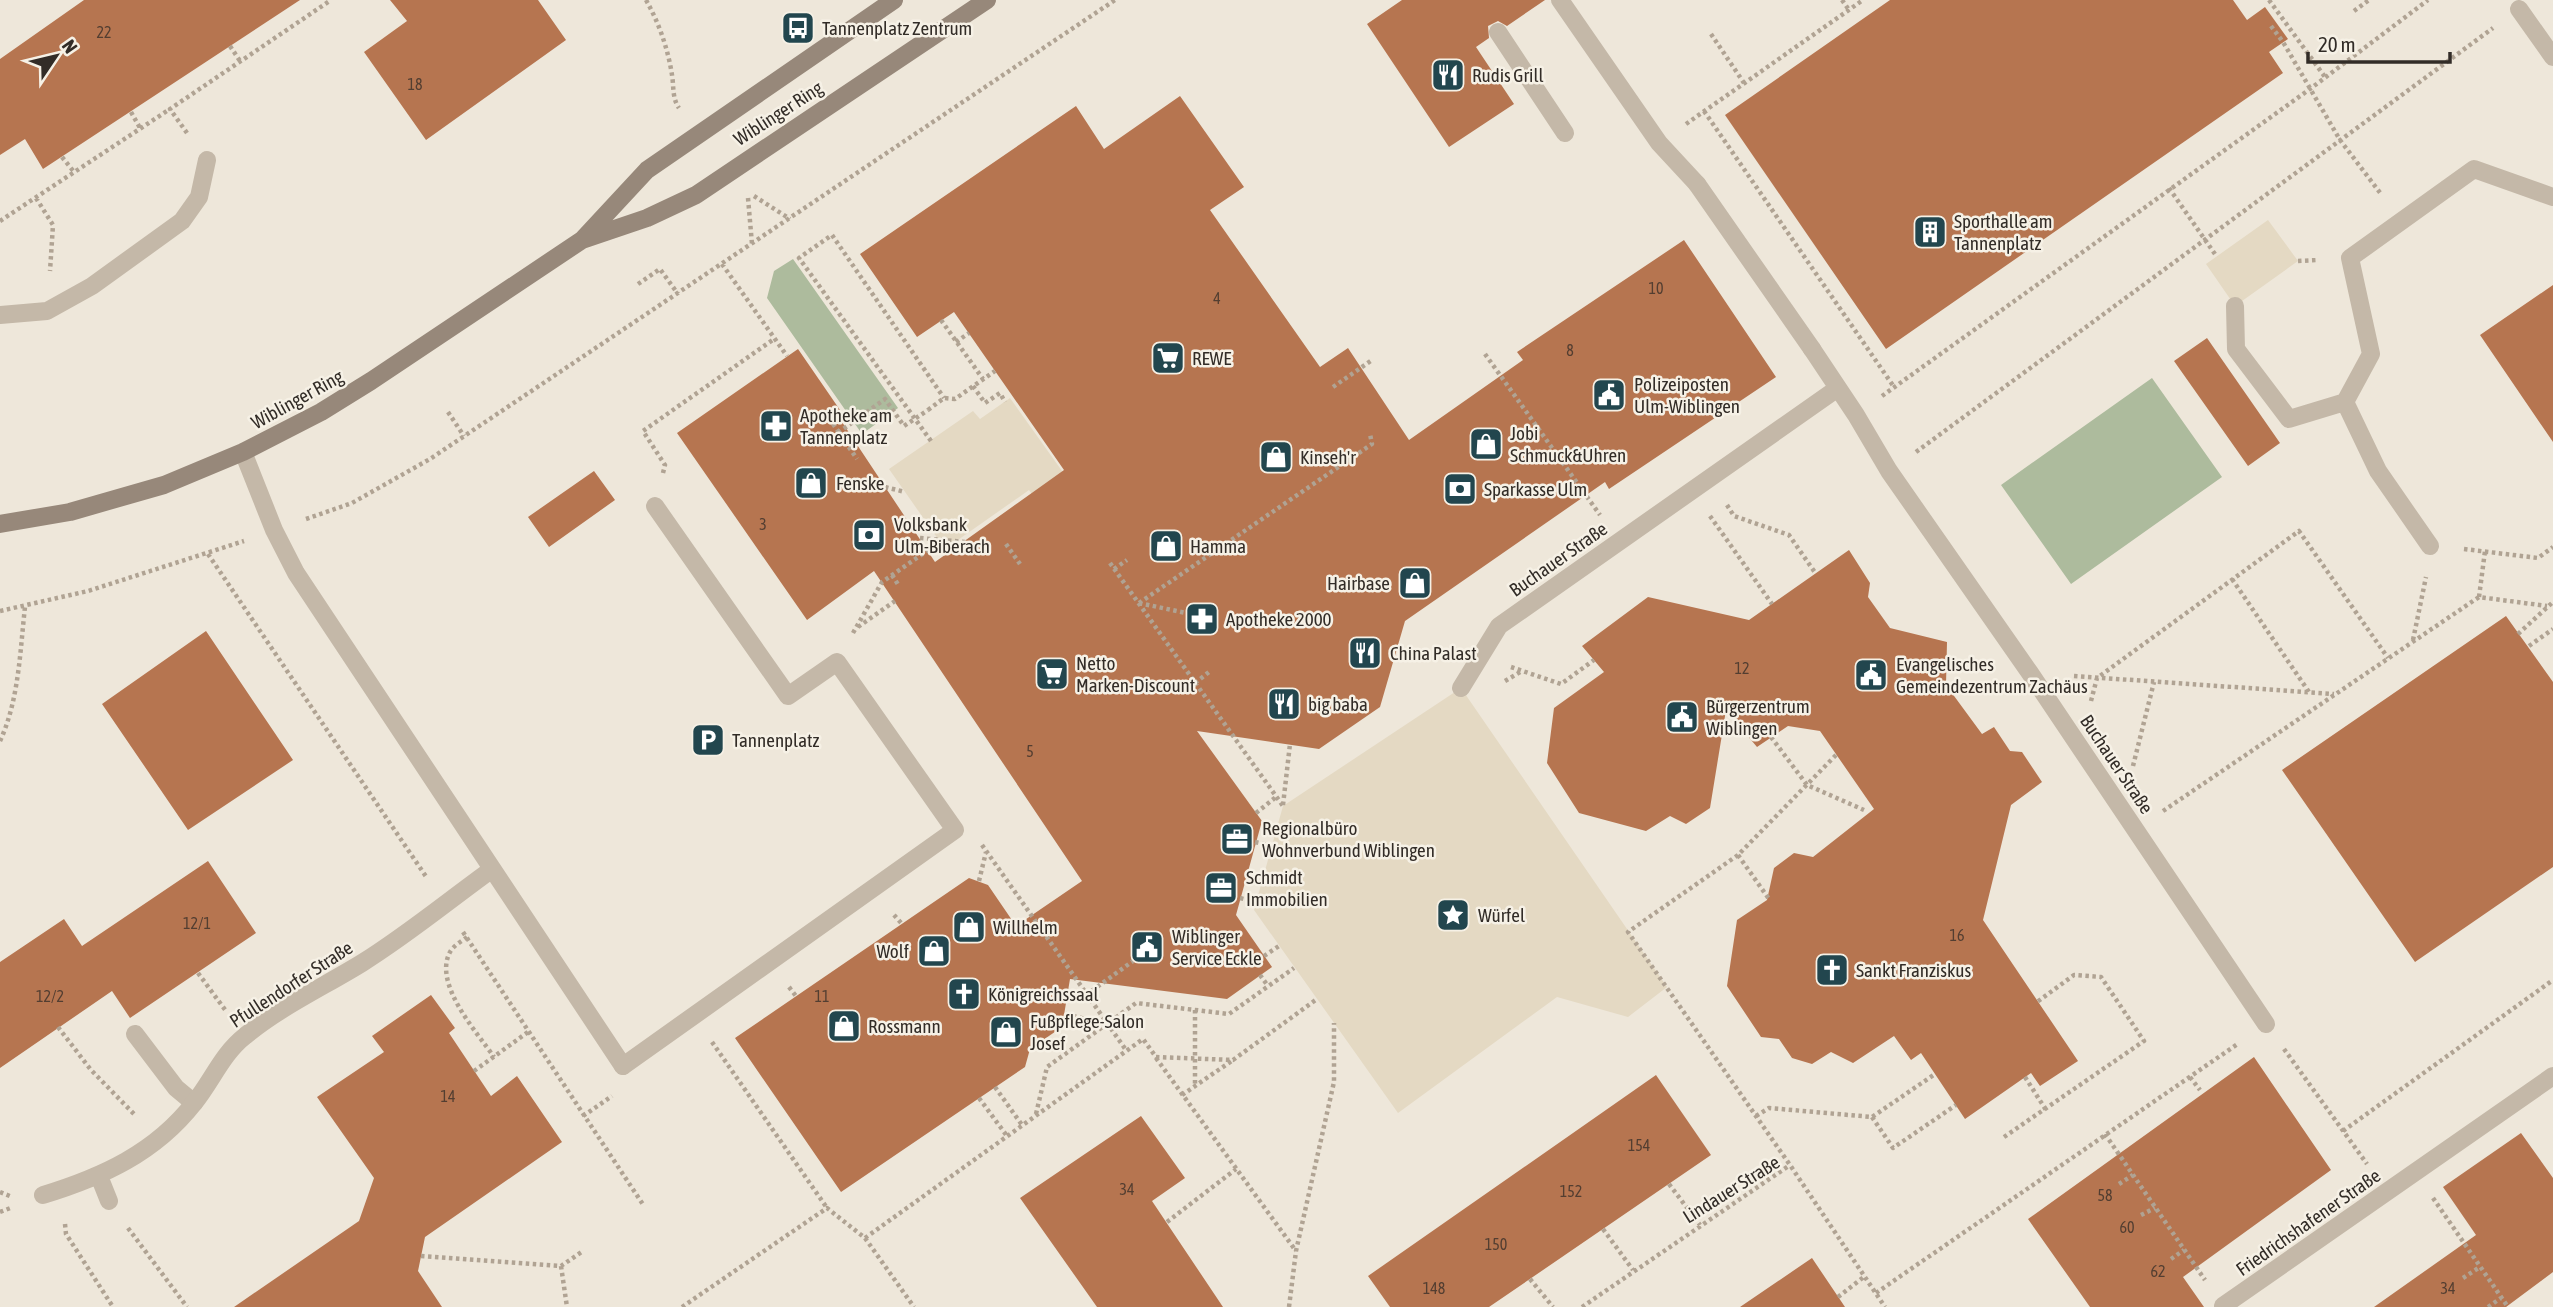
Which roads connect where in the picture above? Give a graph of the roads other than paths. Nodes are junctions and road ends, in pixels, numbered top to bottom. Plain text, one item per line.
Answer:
1 (894, 0) edge
2 (987, 0) edge
3 (1560, 0) edge
4 (2519, 9) road end
5 (1498, 32) dead end
6 (2553, 57) edge
7 (1565, 133) dead end
8 (207, 160) road end
9 (2553, 197) edge
10 (582, 240) junction
11 (2235, 306) dead end
12 (0, 315) edge
13 (1838, 388) junction
14 (2345, 402) junction
15 (243, 453) junction
16 (655, 506) road end
17 (0, 524) edge
18 (2430, 546) road end
19 (1461, 688) dead end
20 (491, 870) junction
21 (2266, 1024) road end
22 (135, 1034) dead end
23 (2553, 1076) edge
24 (194, 1103) junction
25 (99, 1176) junction
26 (43, 1195) dead end
27 (109, 1202) road end
28 (2223, 1306) edge

1 - 10 street, Wiblinger Ring
2 - 10 street, Wiblinger Ring
3 - 13 street, Buchauer Straße
4 - 6 street
5 - 7 street
8 - 12 street
9 - 14 street
10 - 15 street, Wiblinger Ring
11 - 14 street
13 - 19 street, Buchauer Straße
13 - 21 street, Buchauer Straße
14 - 18 street
15 - 17 street, Wiblinger Ring
15 - 20 street
16 - 20 street
20 - 24 street, Pfullendorfer Straße
22 - 24 street
23 - 28 street, Friedrichshafener Straße
24 - 25 street, Pfullendorfer Straße
25 - 26 street, Pfullendorfer Straße
25 - 27 street

